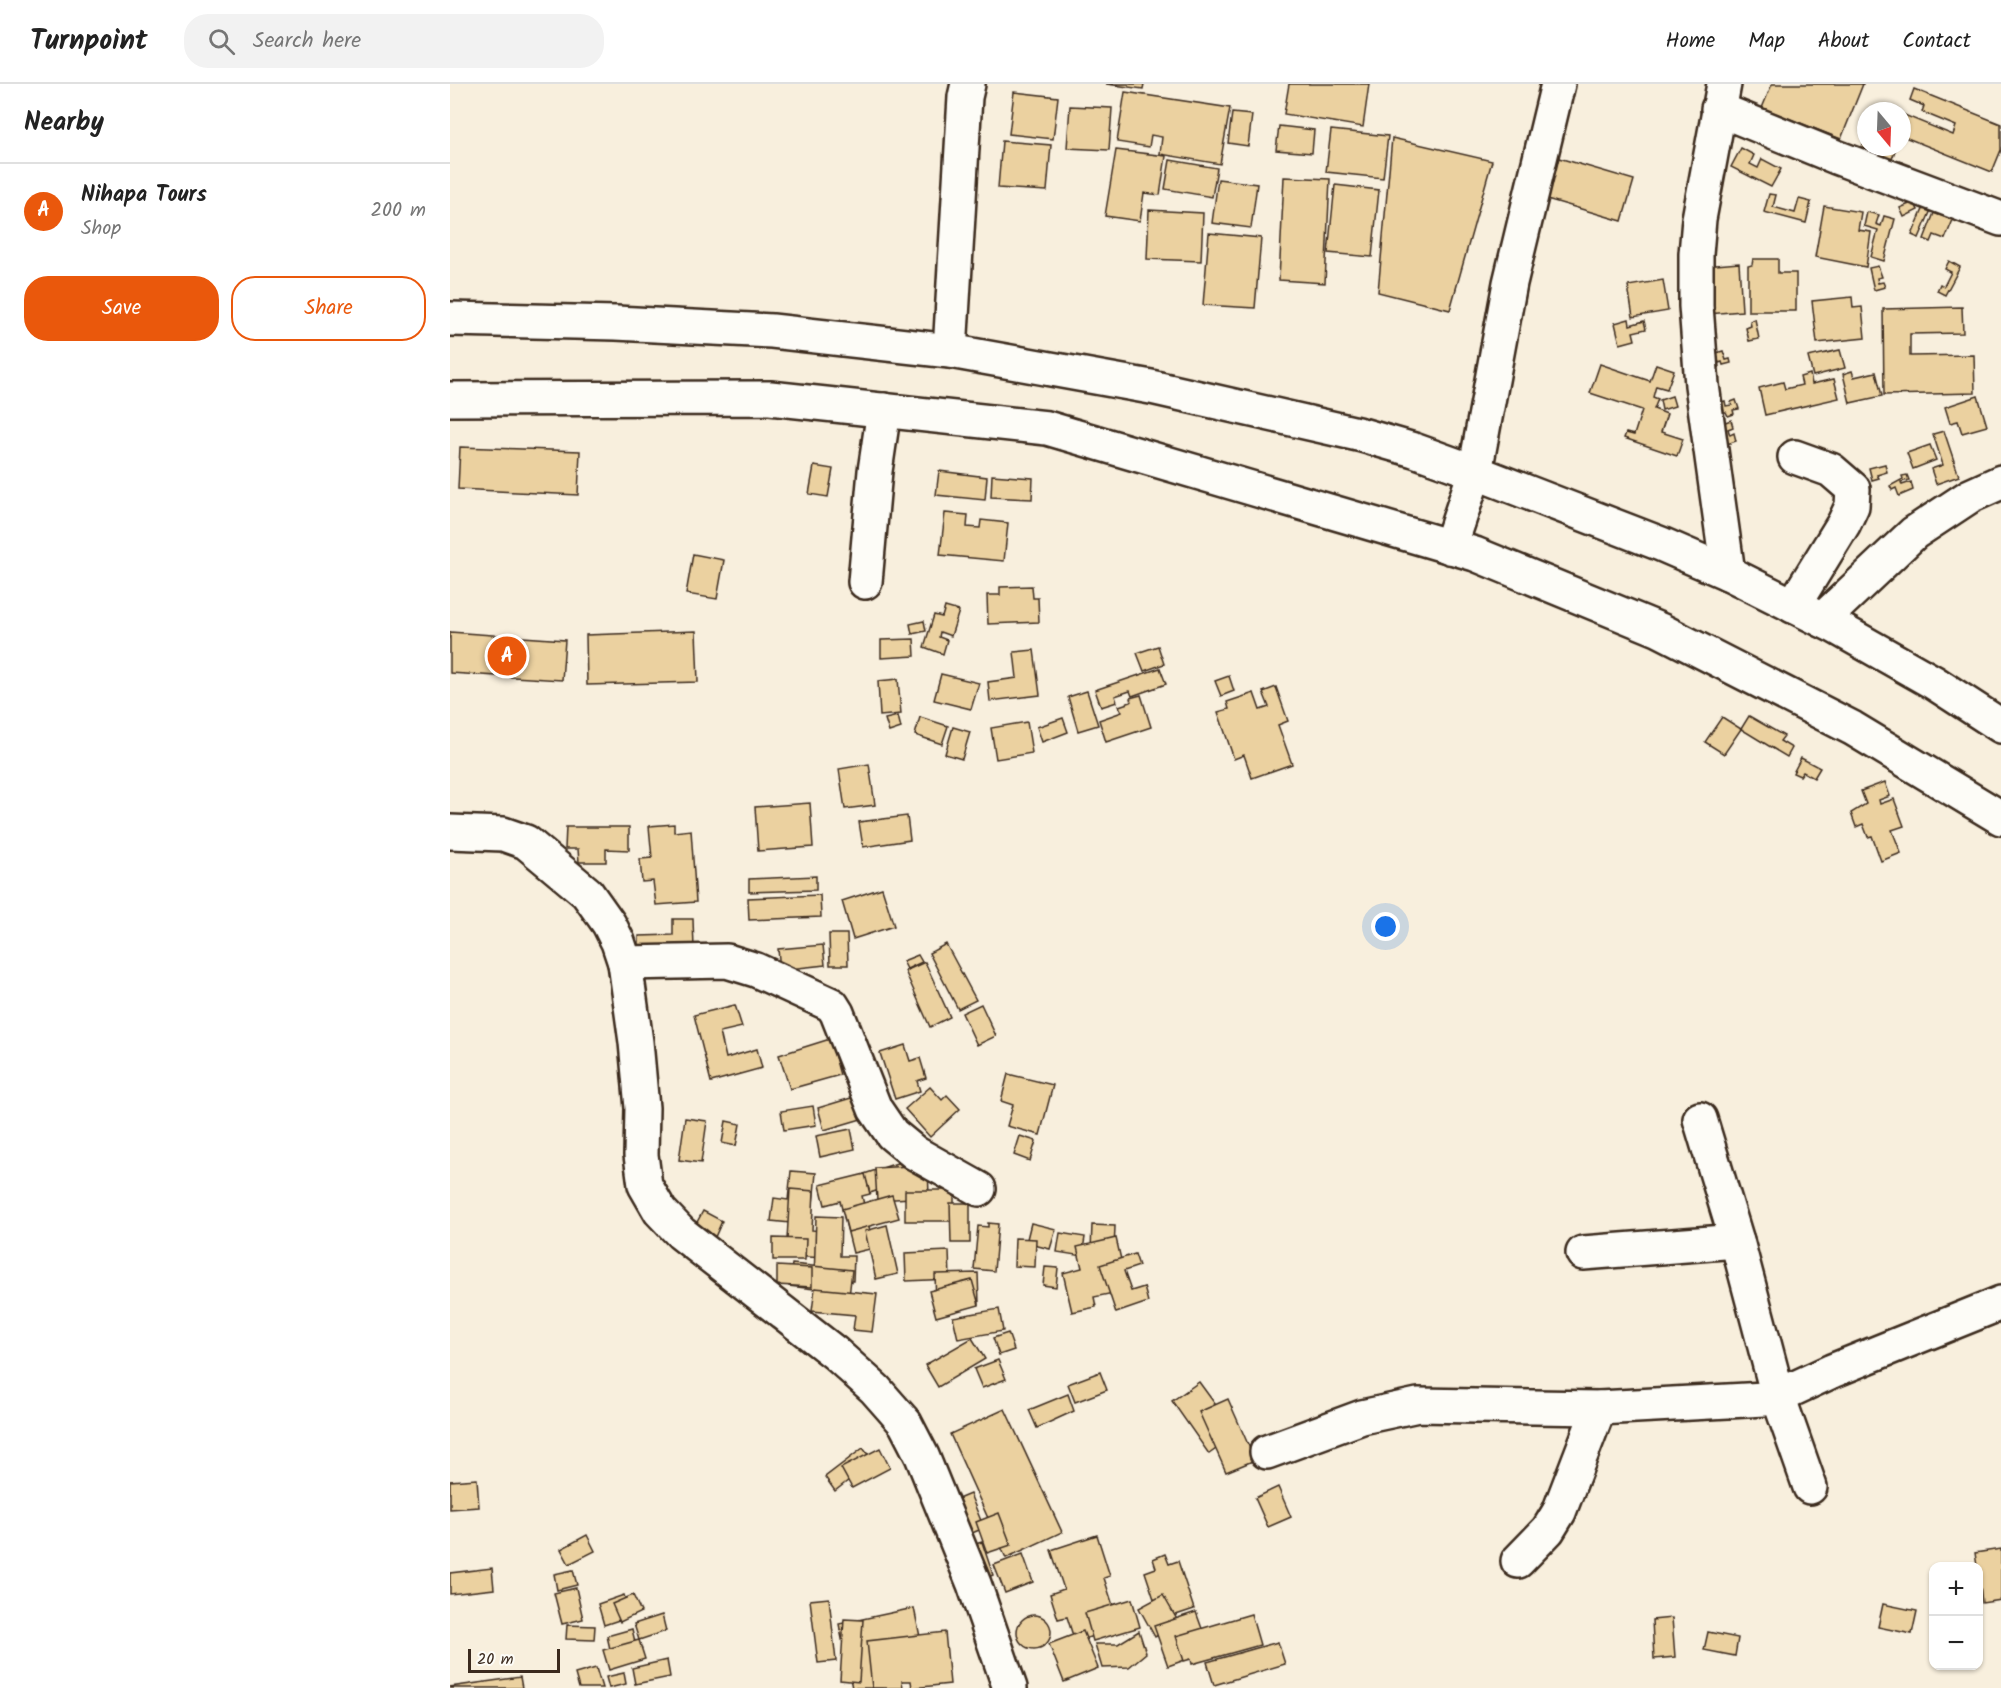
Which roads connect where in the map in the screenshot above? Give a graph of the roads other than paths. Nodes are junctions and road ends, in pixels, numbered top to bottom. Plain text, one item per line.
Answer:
1 (968, 84) edge
2 (1558, 84) edge
3 (1721, 97) edge
4 (2001, 219) edge
5 (450, 319) edge
6 (950, 351) junction
7 (450, 399) edge
8 (884, 410) junction
9 (1795, 457) dead end
10 (1474, 472) junction
11 (2001, 482) edge
12 (1450, 547) junction
13 (1728, 573) junction
14 (865, 582) dead end
15 (1793, 606) junction
16 (1822, 620) junction
17 (2001, 726) edge
18 (2001, 818) edge
19 (450, 832) edge
20 (625, 963) junction
21 (1700, 1119) dead end
22 (979, 1189) dead end
23 (1737, 1241) junction
24 (1583, 1254) dead end
25 (2001, 1303) edge
26 (1778, 1396) junction
27 (1599, 1408) junction
28 (1267, 1452) dead end
29 (1810, 1487) dead end
30 (1518, 1561) dead end
31 (1010, 1688) edge

1 - 6 main road
2 - 10 main road
3 - 4 main road
3 - 13 main road
5 - 6 main road
6 - 10 main road
7 - 8 main road
8 - 12 main road
8 - 14 main road
9 - 15 main road
10 - 12 main road
10 - 13 main road
11 - 16 main road
12 - 18 main road
13 - 15 main road
15 - 16 main road
16 - 17 main road
19 - 20 main road
20 - 22 main road
20 - 31 main road
21 - 23 main road
23 - 24 main road
23 - 26 main road
25 - 26 main road
26 - 27 main road
26 - 29 main road
27 - 28 main road
27 - 30 main road

